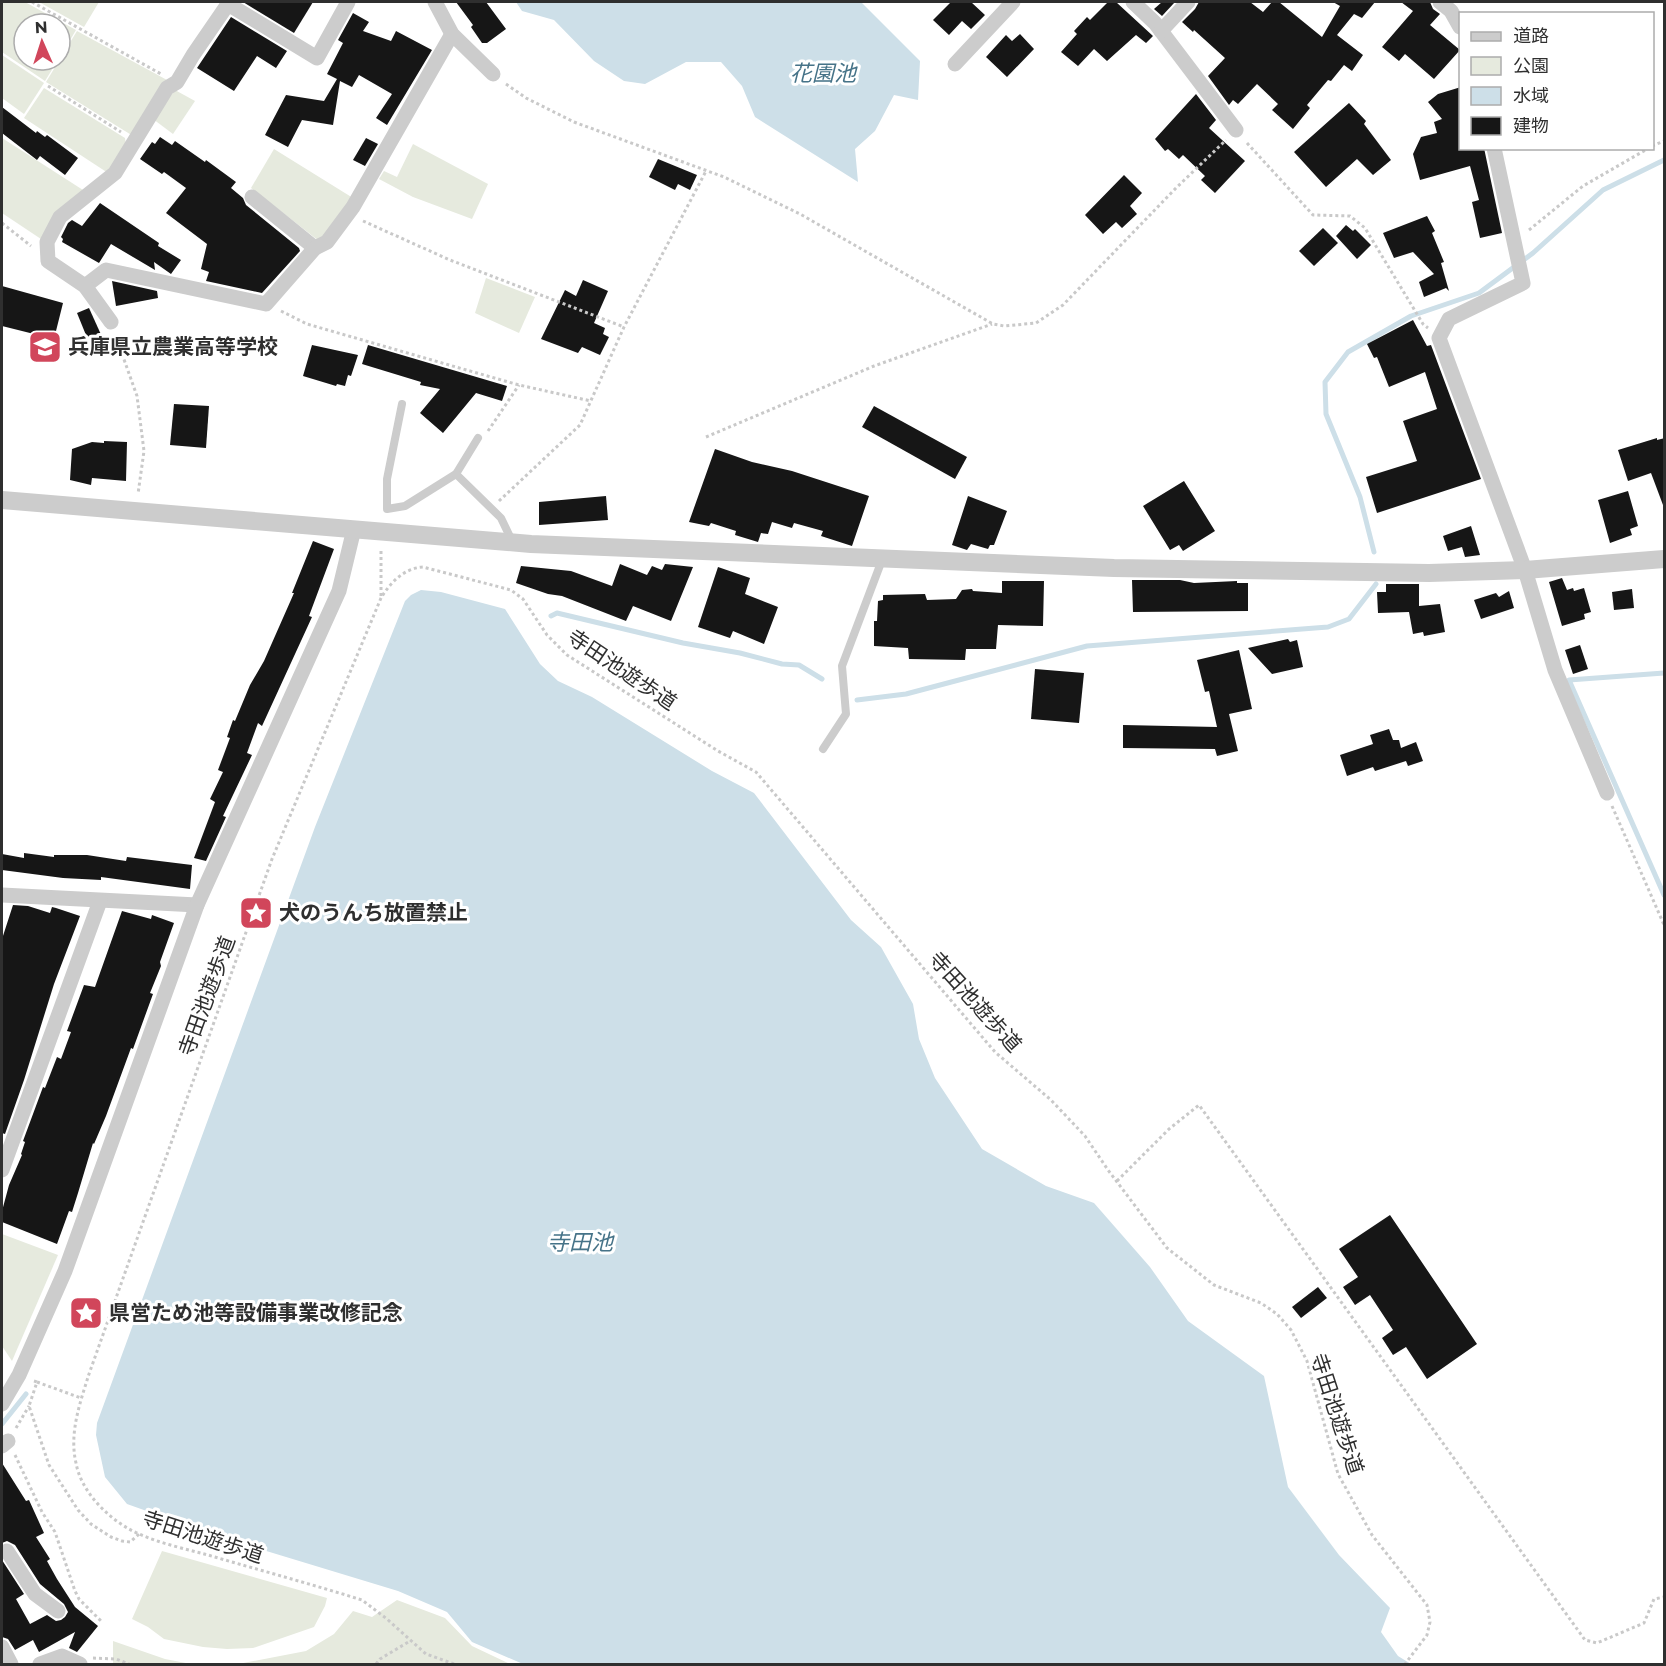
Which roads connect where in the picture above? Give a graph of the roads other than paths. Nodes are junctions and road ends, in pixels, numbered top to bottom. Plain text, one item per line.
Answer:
1 (348, 2) edge
2 (435, 2) edge
3 (1013, 2) edge
4 (1133, 2) edge
5 (1188, 2) edge
6 (1440, 2) edge
7 (1459, 24) edge
8 (1161, 32) junction
9 (452, 34) junction
10 (955, 64) dead end
11 (493, 74) road end
12 (1236, 130) road end
13 (1494, 150) edge
14 (252, 197) dead end
15 (315, 248) junction
16 (85, 286) junction
17 (111, 322) road end
18 (402, 404) dead end
19 (478, 438) road end
20 (456, 474) junction
21 (2, 500) edge
22 (354, 529) junction
23 (513, 542) junction
24 (883, 559) junction
25 (1665, 559) edge
26 (1525, 570) junction
27 (823, 749) dead end
28 (1607, 793) road end
29 (2, 898) edge
30 (100, 901) junction
31 (197, 905) junction
32 (2, 1170) edge
33 (2, 1404) edge
34 (8, 1550) edge
35 (58, 1611) dead end
36 (2, 1647) edge
37 (80, 1664) edge
38 (11, 1665) edge
39 (40, 1665) edge

1 - 16 street
2 - 9 street
3 - 10 street
4 - 8 street
5 - 8 street
6 - 7 street
8 - 12 street
9 - 11 street
9 - 15 street
13 - 26 street
14 - 15 street
15 - 16 street
16 - 17 street
18 - 20 lane
19 - 20 lane
20 - 23 lane
21 - 22 street
22 - 23 street
22 - 31 street
23 - 24 street
24 - 26 street
24 - 27 lane
25 - 26 street
26 - 28 street
29 - 30 street
30 - 31 street
30 - 32 street
31 - 33 street
34 - 35 street
36 - 38 street
37 - 39 street

